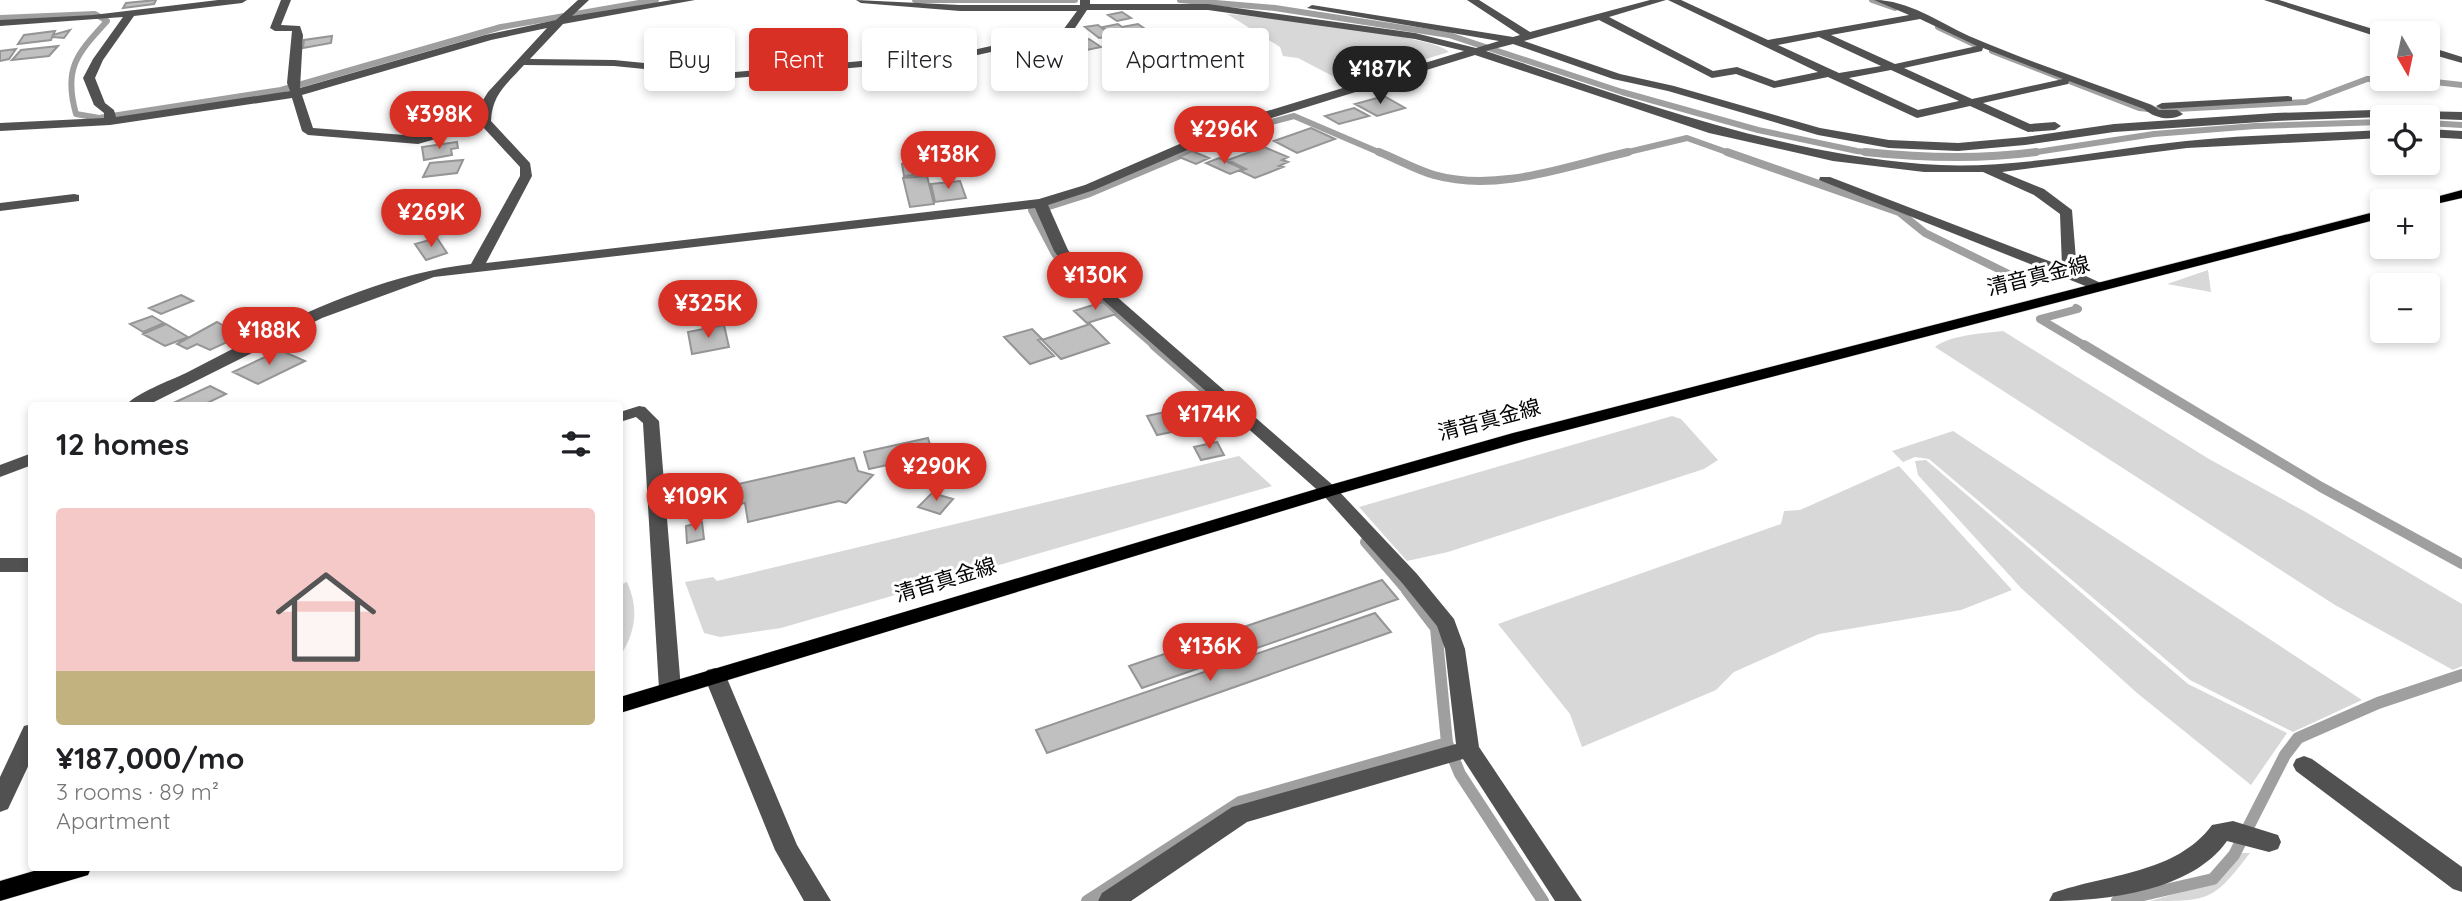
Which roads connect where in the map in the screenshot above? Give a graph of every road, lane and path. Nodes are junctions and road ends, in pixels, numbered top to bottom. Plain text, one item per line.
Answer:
1 (242, 0) edge
2 (286, 0) edge
3 (624, 0) edge
4 (690, 0) edge
5 (861, 0) edge
6 (1472, 0) edge
7 (1661, 0) edge
8 (1673, 0) edge
9 (1879, 0) edge
10 (2269, 0) edge
11 (1085, 3) edge
12 (1304, 7) dead end
13 (573, 11) edge
14 (130, 13) junction
15 (1599, 16) junction
16 (1918, 16) junction
17 (0, 23) edge
18 (2370, 31) edge
19 (1820, 34) junction
20 (1527, 35) junction
21 (436, 40) dead end
22 (1506, 41) junction
23 (1766, 44) junction
24 (1476, 49) junction
25 (1979, 49) dead end
26 (401, 50) dead end
27 (2440, 53) edge
28 (2462, 60) edge
29 (522, 62) junction
30 (1893, 67) junction
31 (1833, 75) junction
32 (2064, 82) dead end
33 (295, 88) junction
34 (2288, 99) dead end
35 (1972, 103) junction
36 (2151, 109) junction
37 (110, 115) junction
38 (2462, 116) edge
39 (2244, 119) junction
40 (2278, 119) junction
41 (485, 122) junction
42 (0, 127) edge
43 (2092, 131) junction
44 (2304, 134) junction
45 (2370, 134) edge
46 (2440, 134) edge
47 (2462, 135) edge
48 (1983, 169) junction
49 (1825, 180) dead end
50 (2462, 194) edge
51 (74, 198) dead end
52 (2440, 199) edge
53 (1040, 204) junction
54 (0, 207) edge
55 (2370, 217) edge
56 (478, 265) junction
57 (2070, 274) junction
58 (2098, 287) junction
59 (141, 402) edge
60 (623, 416) edge
61 (28, 460) edge
62 (0, 472) edge
63 (1329, 491) junction
64 (0, 565) edge
65 (28, 565) edge
66 (715, 676) junction
67 (670, 689) junction
68 (623, 704) edge
69 (28, 741) edge
70 (1457, 752) junction
71 (2304, 765) dead end
72 (0, 802) edge
73 (2250, 836) dead end
74 (69, 871) edge
75 (2462, 881) edge
76 (0, 892) edge
77 (818, 901) edge
78 (1111, 901) edge
79 (1569, 901) edge
80 (2062, 901) edge

1 - 14 street
2 - 33 street
3 - 13 street
4 - 13 street
5 - 11 street
6 - 20 street
7 - 15 street
8 - 23 street
9 - 16 street
10 - 18 street
11 - 24 street
11 - 29 street
12 - 22 street
13 - 21 street
13 - 29 street
13 - 33 street
14 - 17 street
14 - 37 street
15 - 20 street
15 - 31 street
16 - 19 street
16 - 36 street
19 - 23 street
19 - 30 street
20 - 22 street
22 - 24 street
22 - 43 street
23 - 31 street
24 - 48 street
24 - 53 street
25 - 30 street
26 - 33 street
27 - 28 street
29 - 41 street
30 - 31 street
30 - 35 street
31 - 35 street
32 - 35 street
33 - 37 street
33 - 41 street
34 - 36 street
35 - 43 street
36 - 39 street
37 - 42 street
38 - 40 street
39 - 40 street
39 - 43 street
40 - 44 street
41 - 56 street
44 - 45 street
44 - 48 street
46 - 47 street
48 - 57 street
49 - 57 street
50 - 52 main road
51 - 54 street
53 - 56 street
53 - 63 street
55 - 58 main road, 清音真金線
56 - 59 street
57 - 58 street
58 - 63 main road, 清音真金線
60 - 67 street
61 - 62 street
63 - 66 main road, 清音真金線
63 - 70 street
64 - 65 street
66 - 67 main road, 清音真金線
66 - 77 street
67 - 68 main road, 清音真金線
69 - 72 street
70 - 78 street
70 - 79 street
71 - 75 street
73 - 80 street
74 - 76 main road

